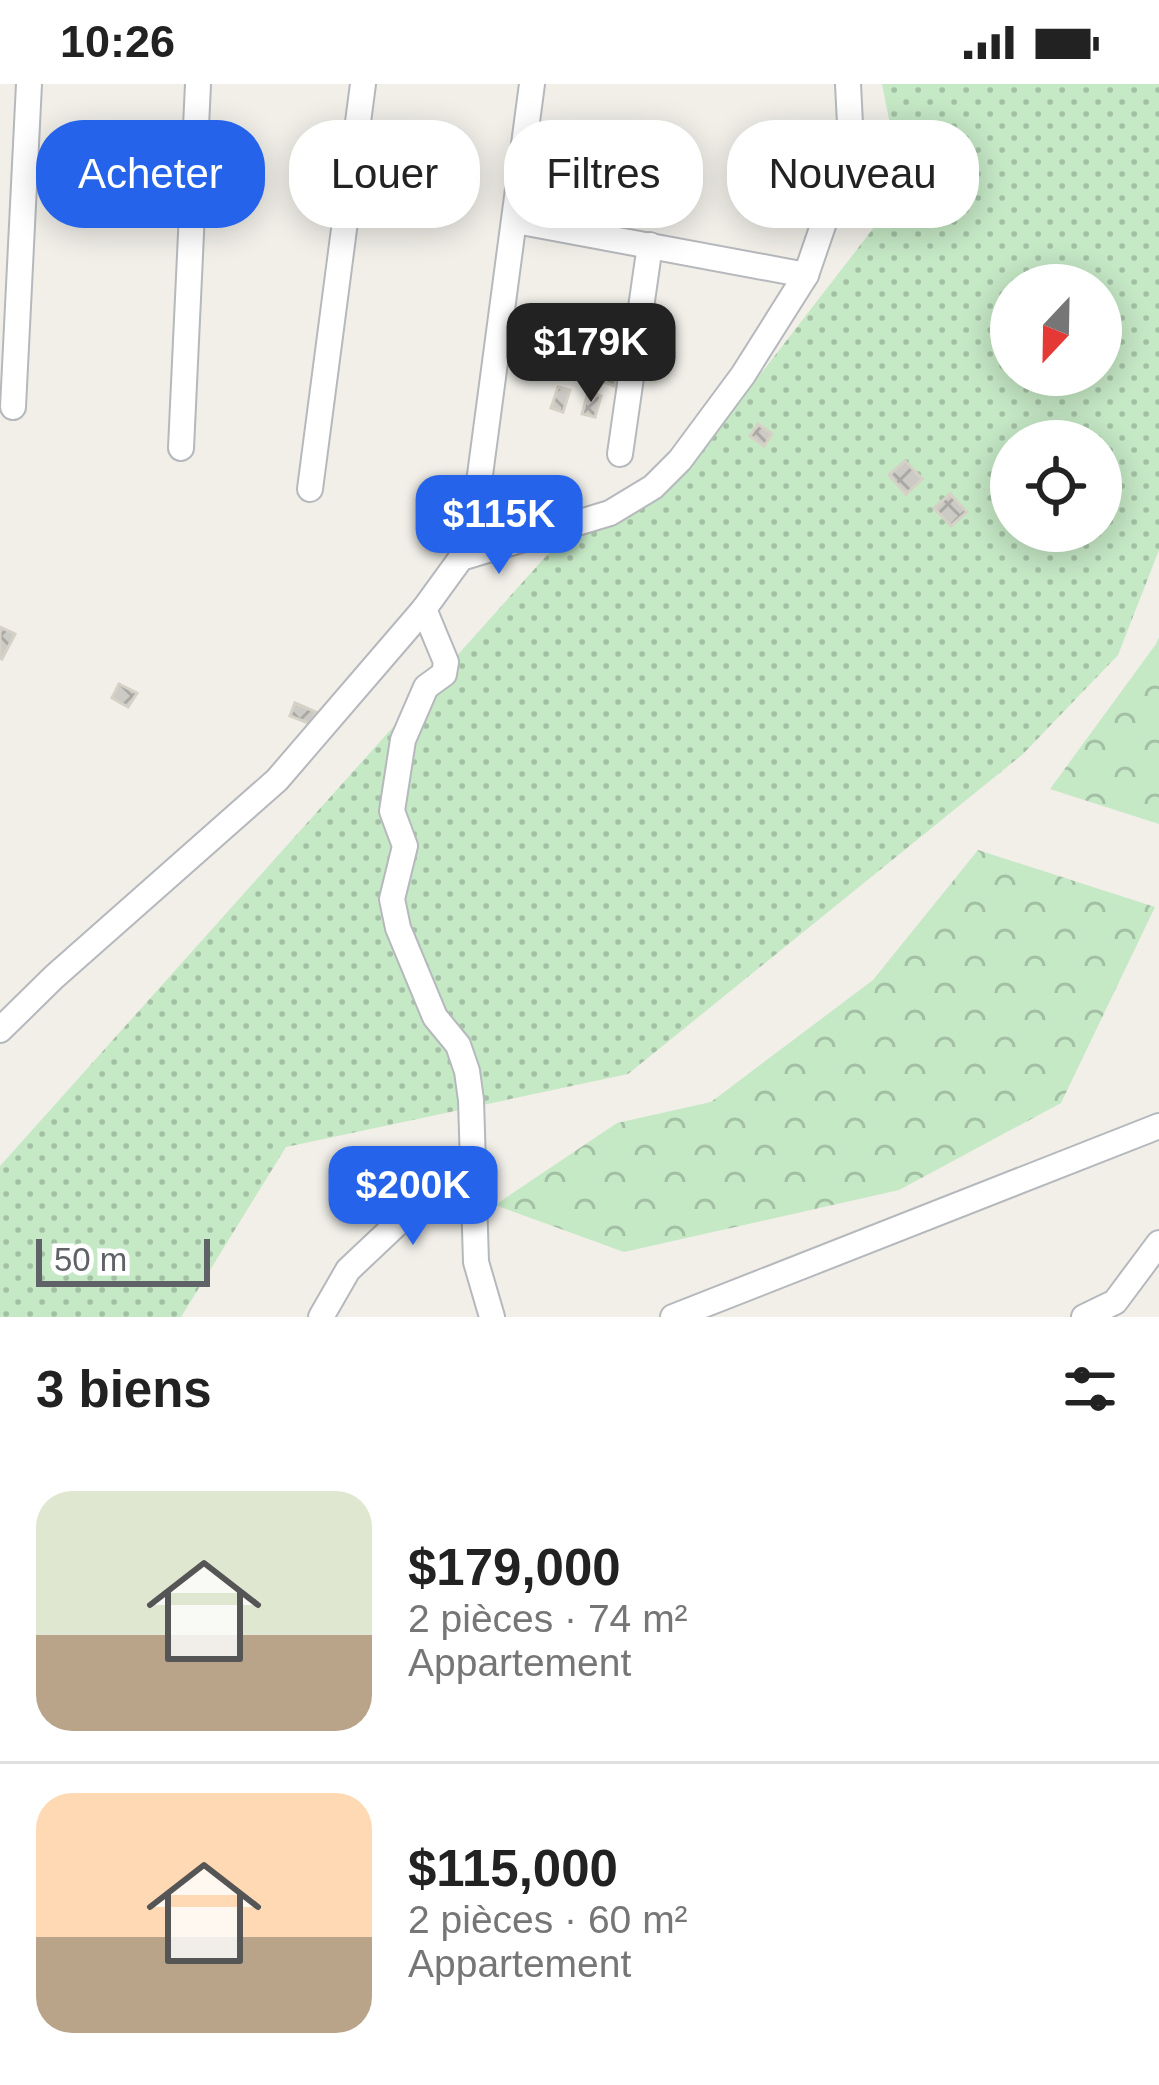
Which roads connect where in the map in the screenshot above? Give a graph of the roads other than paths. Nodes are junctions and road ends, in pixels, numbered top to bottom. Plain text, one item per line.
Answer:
1 (28, 84) edge
2 (198, 84) edge
3 (363, 84) edge
4 (532, 84) edge
5 (848, 84) edge
6 (528, 120) edge
7 (515, 228) edge
8 (555, 228) edge
9 (650, 245) junction
10 (806, 275) junction
11 (13, 407) dead end
12 (181, 448) dead end
13 (620, 454) dead end
14 (310, 489) dead end
15 (461, 557) junction
16 (424, 609) junction
17 (0, 1030) edge
18 (1159, 1126) edge
19 (472, 1154) junction
20 (1159, 1243) edge
21 (321, 1317) edge
22 (492, 1317) edge
23 (673, 1317) edge
24 (1084, 1317) edge

1 - 11 street
2 - 12 street
3 - 14 street
4 - 6 street
5 - 10 street
7 - 15 street
8 - 9 street
9 - 10 street
9 - 13 street
10 - 15 street
15 - 16 street
16 - 17 street
16 - 19 street
18 - 23 street
19 - 21 street
19 - 22 street
20 - 24 street

